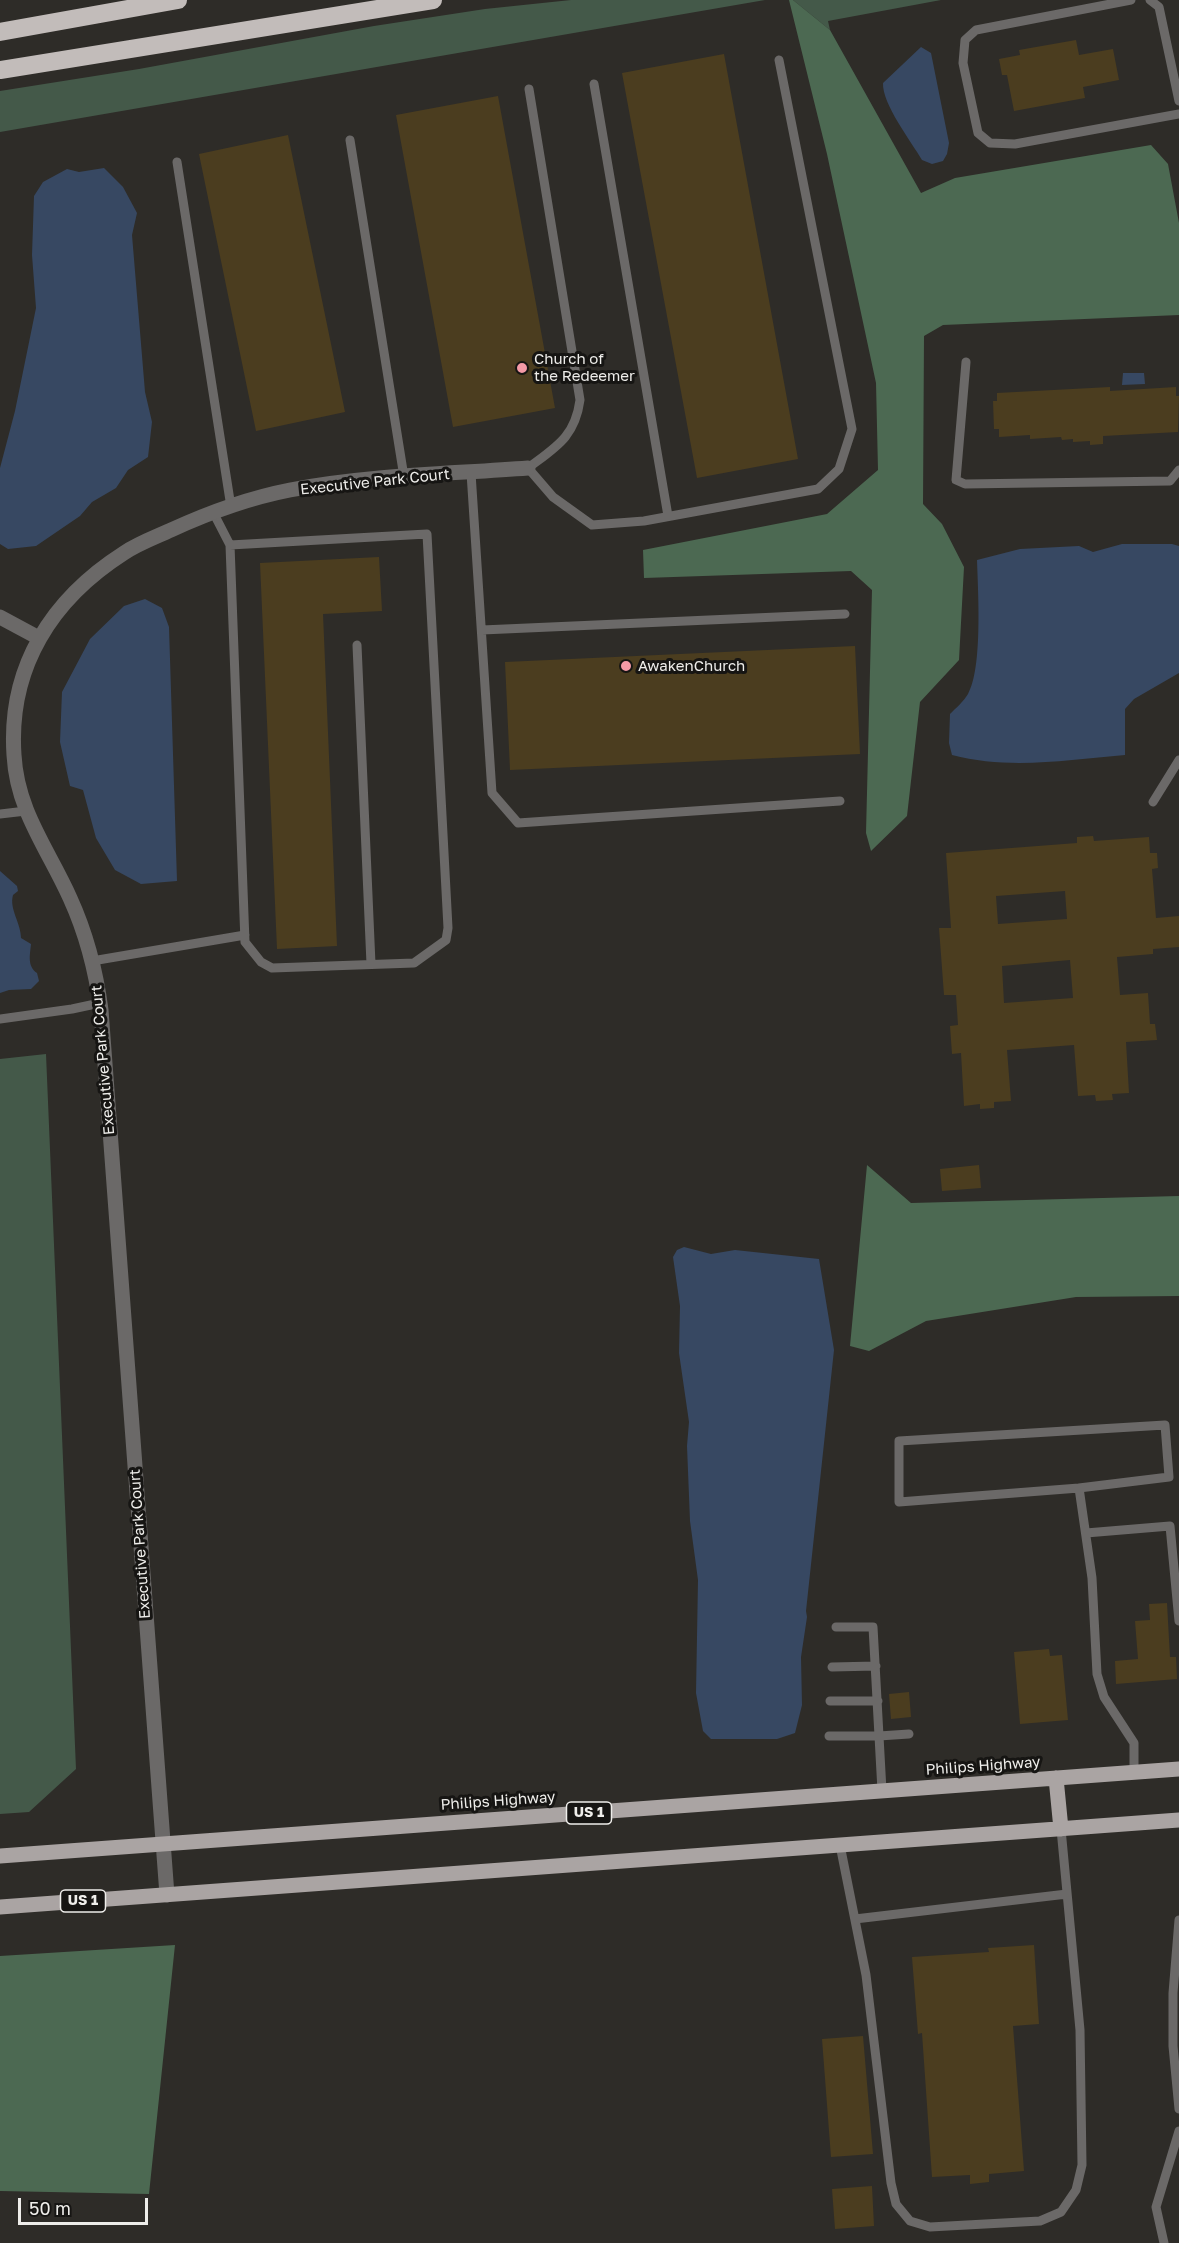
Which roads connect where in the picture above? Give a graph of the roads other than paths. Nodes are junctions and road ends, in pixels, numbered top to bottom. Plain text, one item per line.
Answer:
1 (178, 0) edge
2 (433, 0) edge
3 (1131, 0) edge
4 (1150, 0) edge
5 (0, 32) edge
6 (779, 60) dead end
7 (0, 70) edge
8 (594, 84) dead end
9 (529, 89) dead end
10 (1179, 101) edge
11 (1179, 114) edge
12 (350, 140) dead end
13 (177, 162) dead end
14 (966, 362) dead end
15 (528, 468) junction
16 (1179, 470) edge
17 (471, 472) junction
18 (404, 477) junction
19 (231, 507) junction
20 (213, 512) junction
21 (668, 516) junction
22 (230, 545) junction
23 (844, 614) dead end
24 (0, 617) edge
25 (482, 630) junction
26 (39, 638) junction
27 (357, 645) dead end
28 (1179, 760) edge
29 (840, 801) dead end
30 (1153, 802) dead end
31 (26, 811) junction
32 (0, 814) edge
33 (245, 935) junction
34 (92, 961) junction
35 (370, 964) junction
36 (100, 1003) junction
37 (0, 1019) edge
38 (1079, 1488) junction
39 (1086, 1533) junction
40 (1179, 1621) edge
41 (836, 1627) dead end
42 (876, 1666) junction
43 (832, 1667) dead end
44 (830, 1701) dead end
45 (878, 1701) junction
46 (909, 1734) dead end
47 (829, 1736) dead end
48 (879, 1736) junction
49 (1179, 1769) edge
50 (1134, 1772) junction
51 (1056, 1778) junction
52 (882, 1791) junction
53 (1179, 1820) edge
54 (1061, 1829) junction
55 (162, 1844) junction
56 (840, 1845) junction
57 (0, 1856) edge
58 (1067, 1894) junction
59 (167, 1895) junction
60 (0, 1907) edge
61 (855, 1919) junction
62 (1179, 1920) edge
63 (1178, 2076) edge
64 (1179, 2109) edge
65 (1179, 2131) edge
66 (1174, 2165) edge
67 (1164, 2243) edge

1 - 5 highway
2 - 7 highway
3 - 11 lane
4 - 10 lane
6 - 21 lane
8 - 21 lane
9 - 15 lane
12 - 18 lane
13 - 19 lane
14 - 16 lane
15 - 17 street, Executive Park Court
15 - 21 lane
17 - 18 street, Executive Park Court
17 - 25 lane
18 - 19 street, Executive Park Court
19 - 20 street, Executive Park Court
20 - 22 lane
20 - 26 street, Executive Park Court
22 - 33 lane
22 - 35 lane
23 - 25 lane
24 - 26 street
25 - 29 lane
26 - 31 street, Executive Park Court
27 - 35 lane
28 - 30 lane
31 - 32 lane
31 - 34 street, Executive Park Court
33 - 34 lane
33 - 35 lane
34 - 36 street, Executive Park Court
36 - 37 lane
36 - 55 street, Executive Park Court
38 - 38 lane
38 - 39 lane
39 - 40 lane
39 - 50 lane
41 - 42 lane
42 - 43 lane
42 - 45 lane
44 - 45 lane
45 - 48 lane
46 - 48 lane
47 - 48 lane
48 - 52 lane
49 - 50 main road, Philips Highway / US 1
50 - 51 main road, Philips Highway / US 1
51 - 52 main road, Philips Highway / US 1
51 - 54 main road
52 - 55 main road, Philips Highway / US 1
53 - 54 main road, US 1
54 - 56 main road, US 1
54 - 58 lane
55 - 57 main road, Philips Highway / US 1
55 - 59 street, Executive Park Court
56 - 59 main road, US 1
56 - 61 lane
58 - 61 lane
58 - 61 lane
59 - 60 main road, US 1
62 - 63 lane
63 - 64 lane
65 - 66 lane
66 - 67 lane

